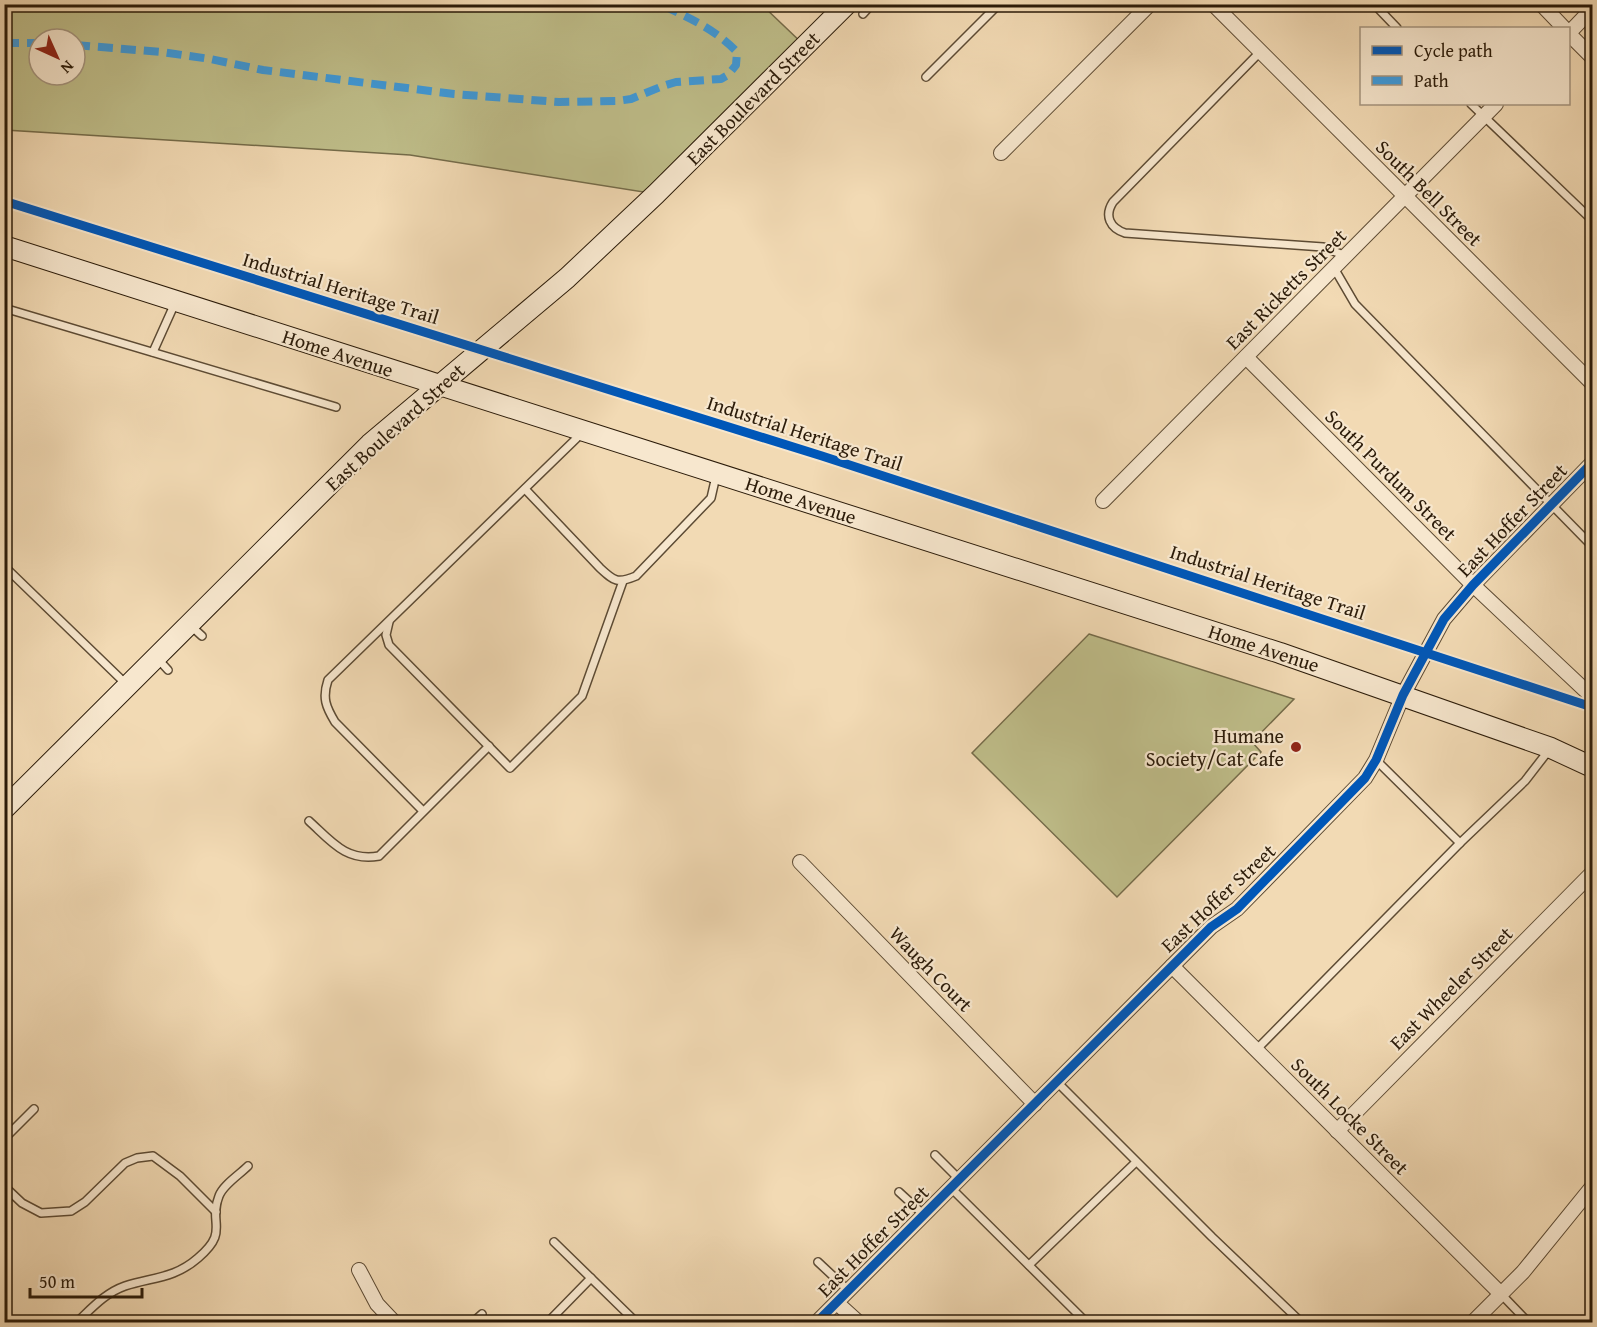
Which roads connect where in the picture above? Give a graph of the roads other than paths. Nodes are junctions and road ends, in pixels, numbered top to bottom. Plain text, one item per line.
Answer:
1 (872, 4) edge
2 (999, 4) edge
3 (1150, 4) edge
4 (1213, 4) edge
5 (1374, 4) edge
6 (1540, 4) edge
7 (855, 9) edge
8 (1593, 9) edge
9 (1396, 27) edge
10 (1563, 27) edge
11 (1570, 32) edge
12 (1570, 34) edge
13 (1261, 51) junction
14 (1593, 57) edge
15 (926, 77) dead end
16 (1472, 105) edge
17 (1495, 105) edge
18 (1483, 116) junction
19 (1001, 153) dead end
20 (1405, 196) junction
21 (1593, 220) edge
22 (4, 246) edge
23 (1346, 256) junction
24 (1334, 268) junction
25 (176, 301) junction
26 (4, 308) edge
27 (153, 352) junction
28 (1246, 357) junction
29 (1593, 383) edge
30 (440, 385) junction
31 (336, 407) dead end
32 (584, 431) junction
33 (1593, 463) edge
34 (716, 473) junction
35 (525, 489) junction
36 (1103, 501) dead end
37 (1552, 504) junction
38 (1593, 546) edge
39 (4, 566) edge
40 (623, 581) junction
41 (1473, 585) junction
42 (390, 620) junction
43 (128, 686) junction
44 (1588, 693) dead end
45 (1403, 695) junction
46 (489, 746) junction
47 (1551, 748) junction
48 (1376, 760) junction
49 (1593, 767) edge
50 (4, 809) edge
51 (423, 811) junction
52 (309, 821) dead end
53 (1460, 843) junction
54 (800, 862) dead end
55 (1593, 873) edge
56 (1172, 966) junction
57 (1257, 1050) junction
58 (1057, 1082) junction
59 (1035, 1104) junction
60 (34, 1109) dead end
61 (1337, 1131) junction
62 (4, 1139) edge
63 (935, 1155) dead end
64 (1136, 1162) junction
65 (248, 1166) dead end
66 (955, 1184) junction
67 (4, 1186) edge
68 (1593, 1186) edge
69 (899, 1192) dead end
70 (216, 1212) junction
71 (924, 1215) junction
72 (554, 1242) dead end
73 (818, 1262) dead end
74 (1029, 1265) junction
75 (359, 1270) dead end
76 (591, 1278) junction
77 (849, 1291) junction
78 (1501, 1294) junction
79 (837, 1303) junction
80 (482, 1314) dead end
81 (77, 1323) edge
82 (394, 1323) edge
83 (473, 1323) edge
84 (548, 1323) edge
85 (636, 1323) edge
86 (817, 1323) edge
87 (858, 1323) edge
88 (1086, 1323) edge
89 (1301, 1323) edge
90 (1473, 1323) edge
91 (1528, 1323) edge

1 - 7 lane
2 - 15 lane
3 - 19 street
4 - 13 street, South Bell Street
5 - 9 lane
6 - 10 street
7 - 30 main road, East Boulevard Street
8 - 11 street
12 - 14 street
13 - 20 street, South Bell Street
13 - 23 lane
16 - 18 lane
17 - 18 street, East Ricketts Street
18 - 20 street, East Ricketts Street
18 - 21 lane
20 - 23 street, East Ricketts Street
20 - 29 street, South Bell Street
22 - 25 main road, Home Avenue
23 - 24 street, East Ricketts Street
24 - 28 street, East Ricketts Street
24 - 37 lane
25 - 27 lane
25 - 30 main road, Home Avenue
26 - 27 lane
27 - 31 lane
28 - 36 street, East Ricketts Street
28 - 41 street, South Purdum Street
30 - 32 main road, Home Avenue
30 - 43 main road, East Boulevard Street
32 - 34 main road, Home Avenue
32 - 35 lane
33 - 37 street, East Hoffer Street
34 - 40 lane
34 - 45 main road, Home Avenue
35 - 40 lane
35 - 42 lane
37 - 38 lane
37 - 41 street, East Hoffer Street
39 - 43 lane
40 - 46 lane
41 - 44 street, South Purdum Street
41 - 45 street, East Hoffer Street
42 - 46 lane
42 - 51 lane
43 - 50 main road, East Boulevard Street
45 - 47 main road, Home Avenue
45 - 48 street, East Hoffer Street
46 - 51 lane
47 - 49 main road, Home Avenue
47 - 53 lane
48 - 53 lane
48 - 56 street, East Hoffer Street
51 - 52 lane
53 - 57 lane
54 - 59 street, Waugh Court
55 - 61 street, East Wheeler Street
56 - 57 street, South Locke Street
56 - 58 street, East Hoffer Street
57 - 61 street, South Locke Street
58 - 59 street, East Hoffer Street
58 - 64 lane
59 - 66 street, East Hoffer Street
60 - 62 lane
61 - 78 street, South Locke Street
63 - 66 lane
64 - 74 lane
64 - 89 lane
65 - 70 lane
66 - 71 street, East Hoffer Street
66 - 74 lane
67 - 70 lane
68 - 78 street
69 - 71 lane
70 - 81 lane
71 - 77 street, East Hoffer Street
72 - 76 lane
73 - 77 lane
74 - 88 lane
75 - 82 street
76 - 84 lane
76 - 85 lane
77 - 79 street, East Hoffer Street
78 - 90 street
78 - 91 lane
79 - 86 street, East Hoffer Street
79 - 87 street
80 - 83 lane

